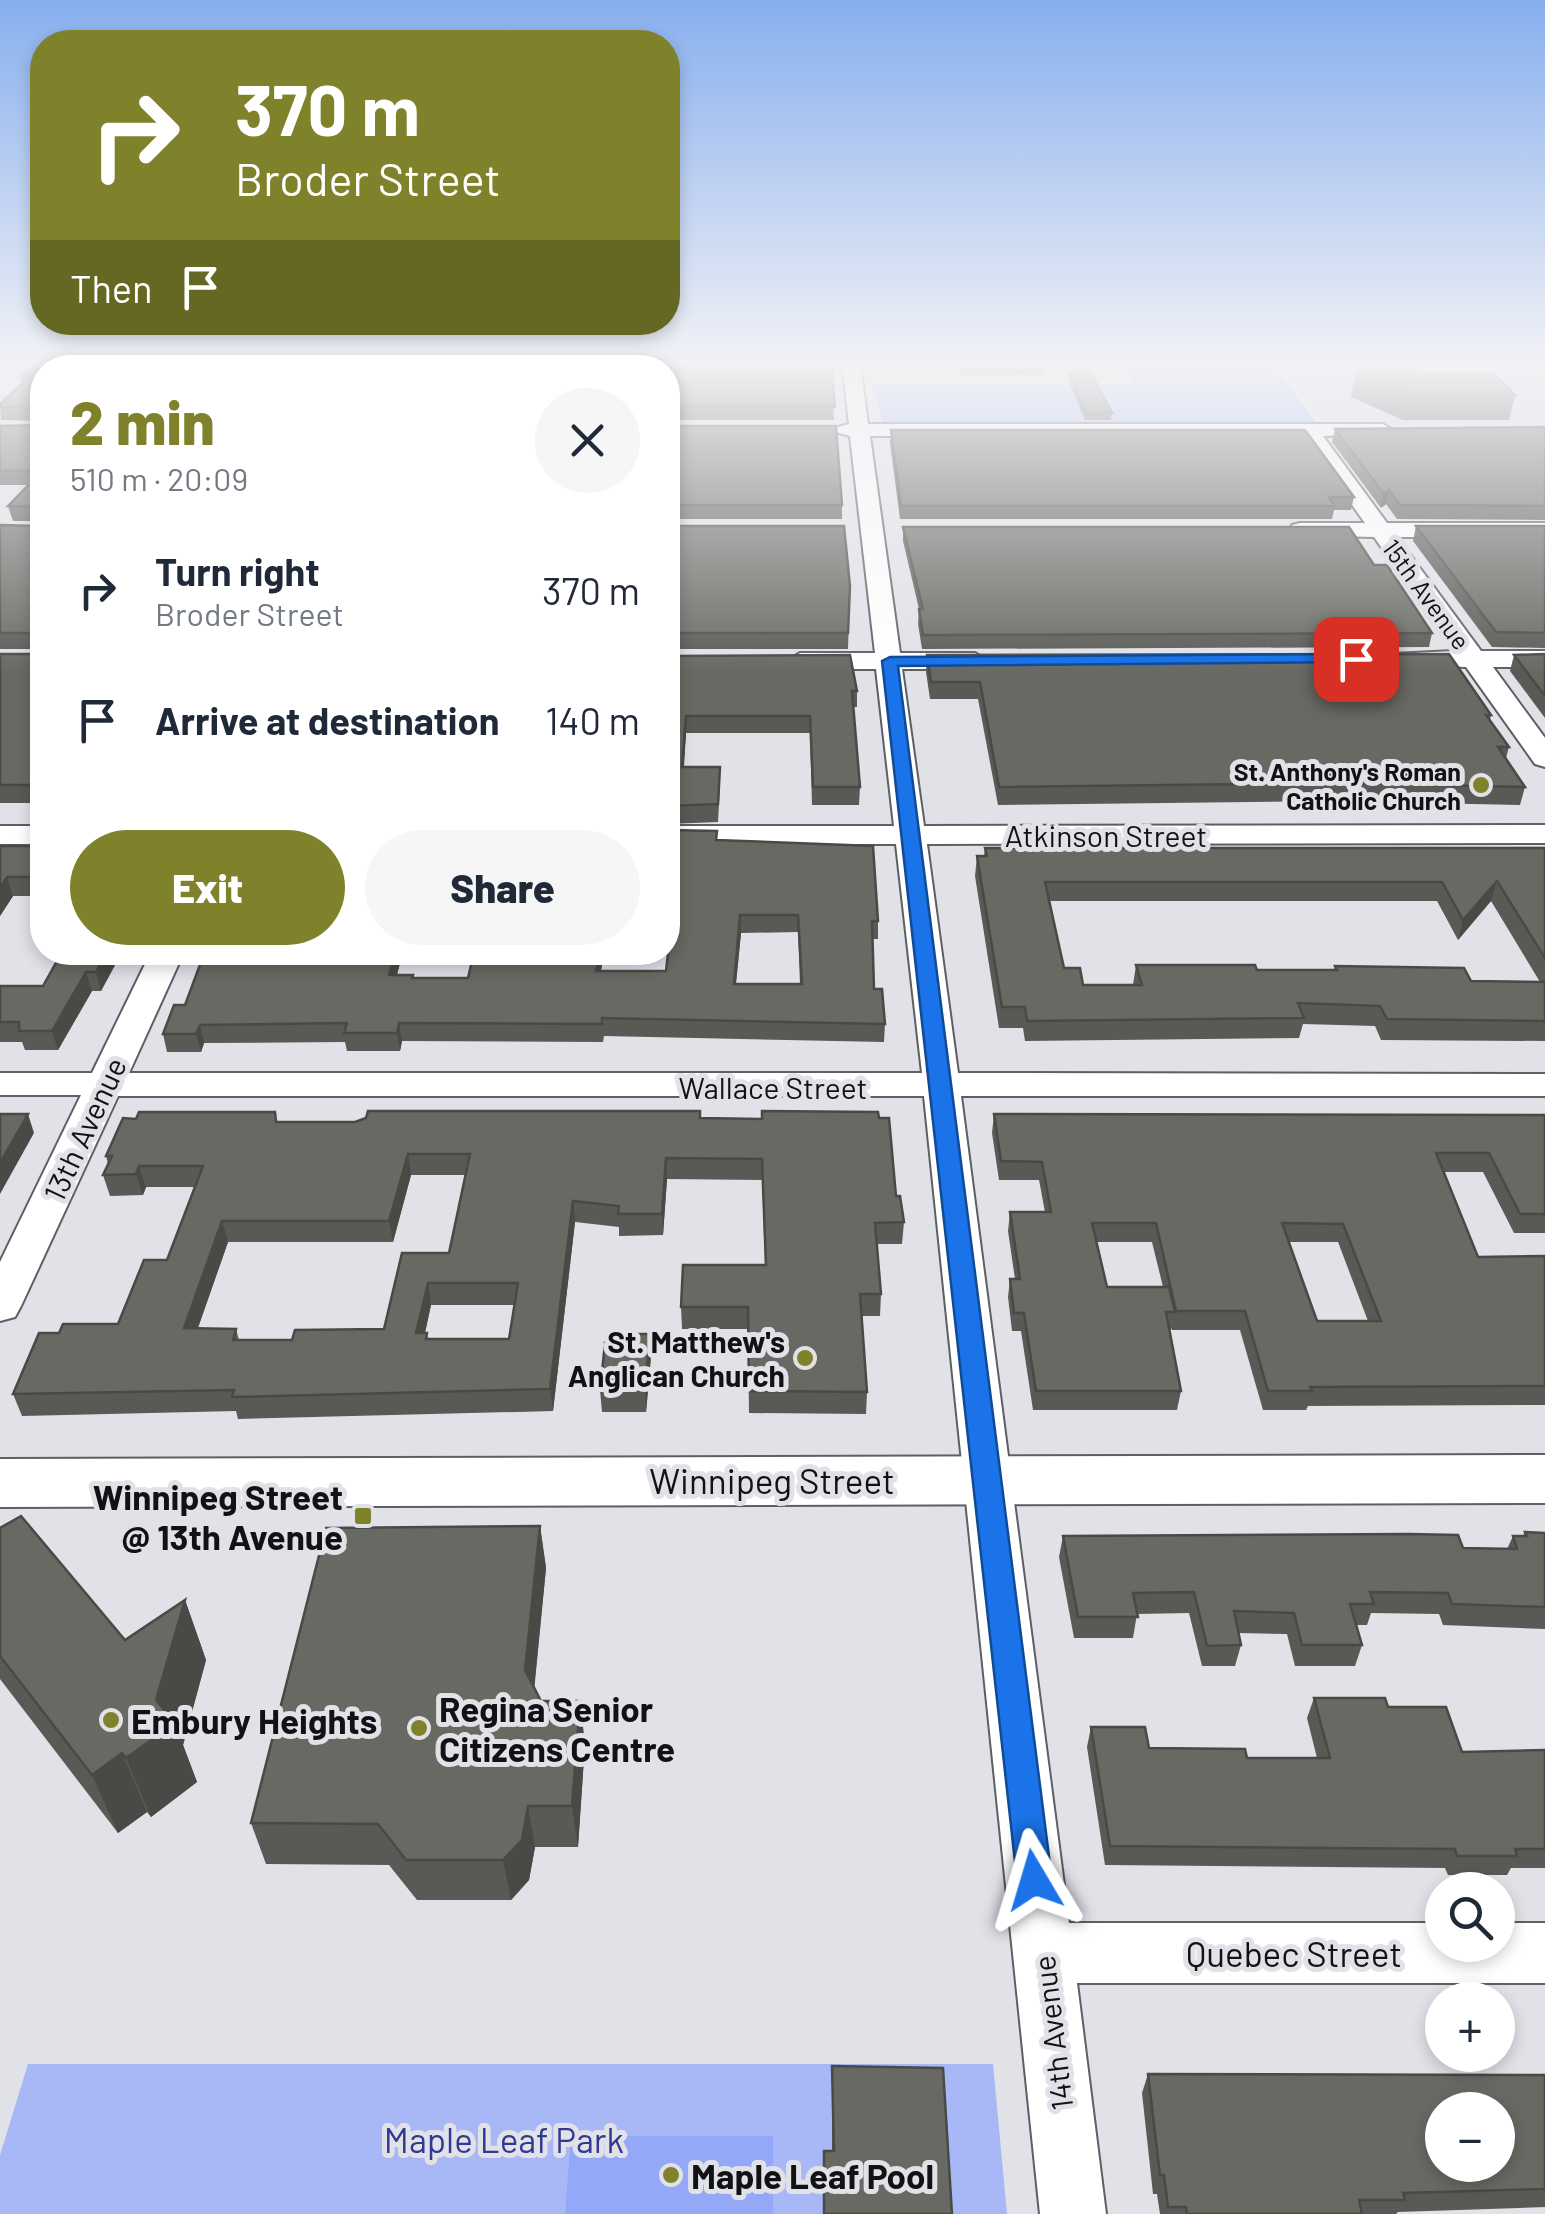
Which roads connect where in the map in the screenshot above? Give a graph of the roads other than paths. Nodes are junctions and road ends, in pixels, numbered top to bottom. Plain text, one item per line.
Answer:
1 (866, 466) edge
2 (1335, 466) edge
3 (1284, 530) edge
4 (1381, 530) junction
5 (1545, 530) edge
6 (1473, 658) junction
7 (1545, 658) edge
8 (1376, 659) edge
9 (778, 661) edge
10 (890, 661) junction
11 (1006, 661) edge
12 (1545, 758) edge
13 (1545, 834) edge
14 (0, 835) edge
15 (30, 835) edge
16 (680, 835) edge
17 (910, 836) junction
18 (162, 965) edge
19 (0, 1084) edge
20 (105, 1084) junction
21 (1545, 1085) edge
22 (938, 1087) junction
23 (0, 1306) edge
24 (1545, 1478) edge
25 (987, 1479) junction
26 (0, 1483) edge
27 (1043, 1953) junction
28 (1545, 1953) edge
29 (1073, 2214) edge

1 - 10 street, 14th Avenue
2 - 4 street, 15th Avenue
3 - 4 street
4 - 5 street
4 - 6 street, 15th Avenue
6 - 7 street
6 - 8 street
6 - 12 street, 15th Avenue
9 - 10 street
10 - 11 street
10 - 17 street, 14th Avenue
13 - 17 street, Atkinson Street
14 - 15 street
16 - 17 street, Atkinson Street
17 - 22 street, 14th Avenue
18 - 20 street, 13th Avenue
19 - 20 street, Wallace Street
20 - 22 street, Wallace Street
20 - 23 street, 13th Avenue
21 - 22 street, Wallace Street
22 - 25 street, 14th Avenue
24 - 25 street, Winnipeg Street
25 - 26 street, Winnipeg Street
25 - 27 street, 14th Avenue
27 - 28 street, Quebec Street
27 - 29 street, 14th Avenue

